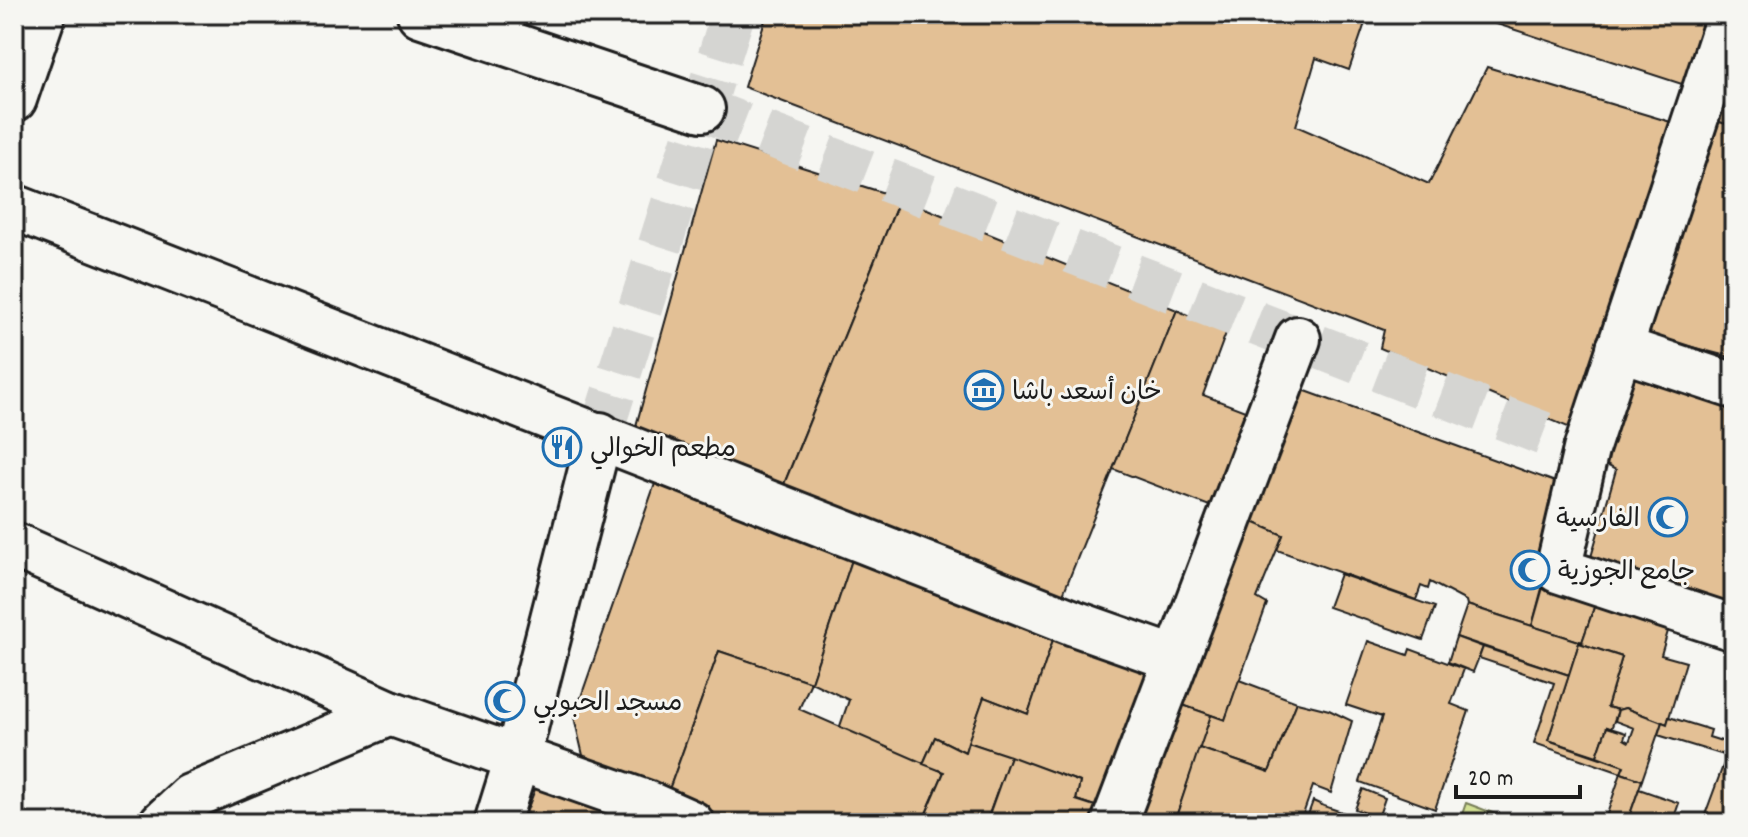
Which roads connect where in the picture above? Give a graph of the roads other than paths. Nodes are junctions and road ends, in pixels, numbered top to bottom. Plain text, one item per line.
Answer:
1 (43, 14) edge
2 (420, 14) edge
3 (1730, 14) edge
4 (14, 99) edge
5 (702, 109) tunnel mouth
6 (14, 207) edge
7 (1298, 339) dead end
8 (1619, 348) junction
9 (1734, 386) edge
10 (600, 435) junction
11 (14, 545) edge
12 (1734, 628) edge
13 (1176, 659) junction
14 (390, 713) junction
15 (517, 759) junction
16 (650, 813) edge
17 (162, 823) edge
18 (497, 823) edge
19 (691, 823) edge
20 (1114, 823) edge

1 - 4 street
2 - 5 street
3 - 8 street
6 - 10 street
7 - 13 street
8 - 9 street
8 - 12 street
10 - 13 street
10 - 15 street
11 - 14 street
13 - 20 street
14 - 15 street
14 - 17 street
15 - 16 street
15 - 18 street
16 - 19 street

